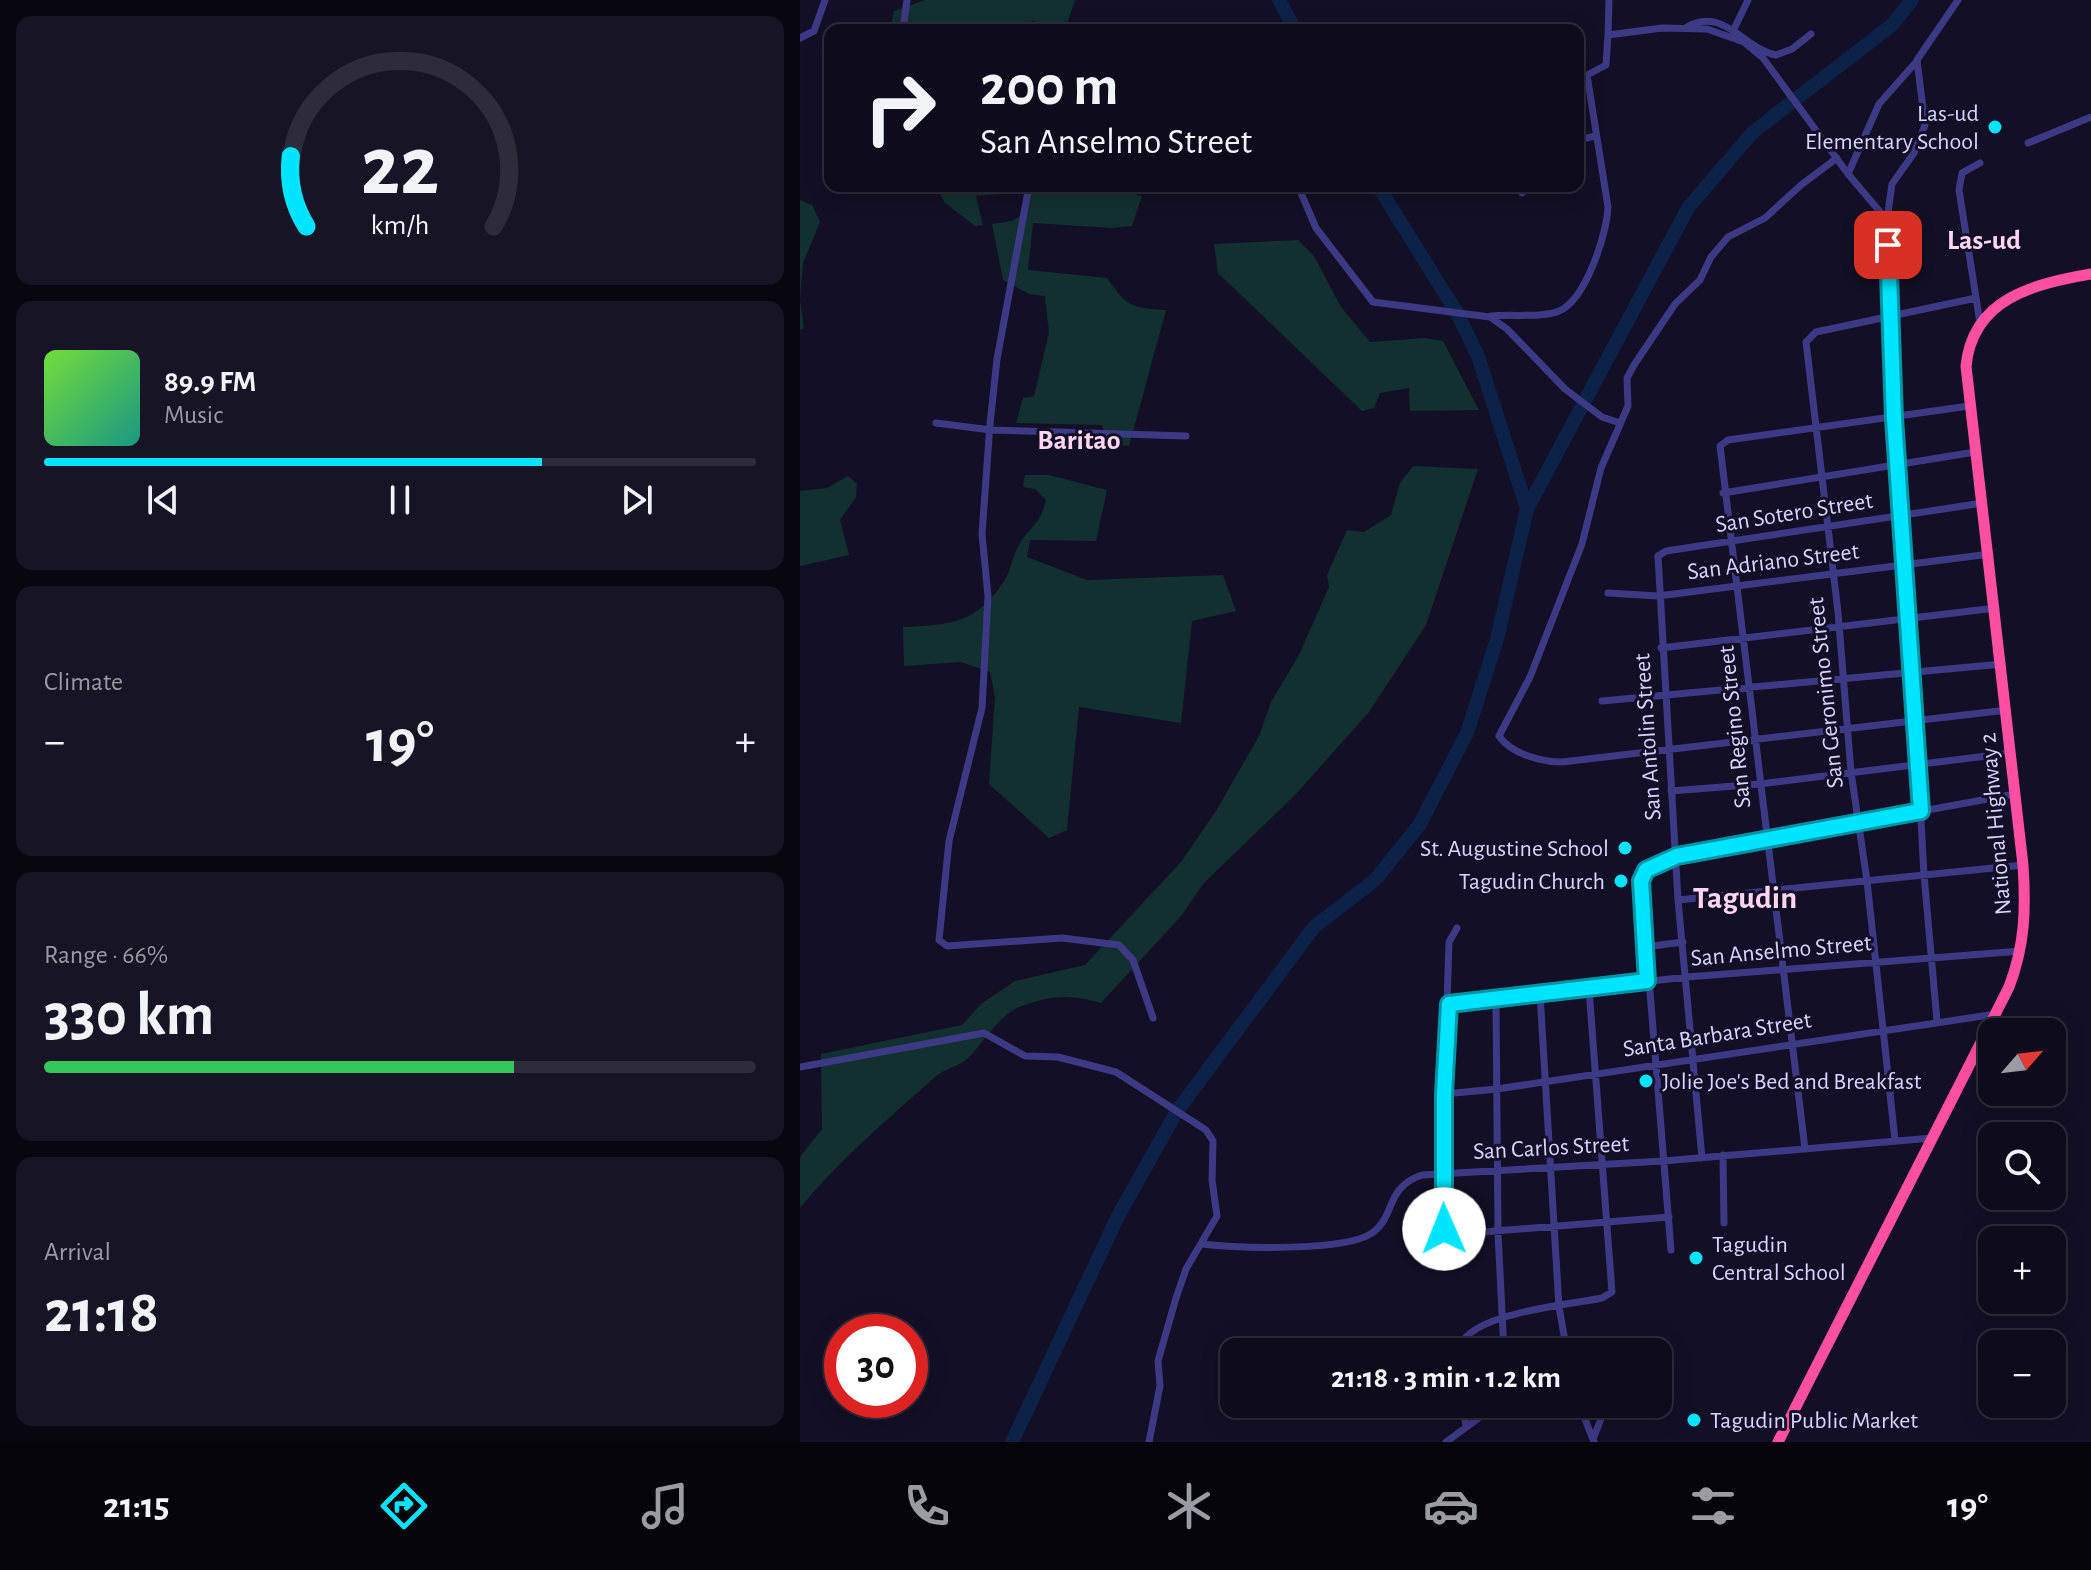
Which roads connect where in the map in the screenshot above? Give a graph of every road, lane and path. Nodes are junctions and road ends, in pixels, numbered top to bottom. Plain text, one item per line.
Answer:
1 (825, 0) edge
2 (907, 0) edge
3 (1609, 0) edge
4 (1748, 0) edge
5 (1958, 0) edge
6 (904, 24) edge
7 (1685, 28) junction
8 (1734, 29) junction
9 (1811, 34) dead end
10 (1608, 35) junction
11 (800, 38) edge
12 (1917, 60) junction
13 (2090, 119) edge
14 (1595, 136) junction
15 (1584, 139) edge
16 (2028, 143) dead end
17 (1835, 156) junction
18 (1980, 163) dead end
19 (1848, 174) junction
20 (1028, 192) edge
21 (1301, 192) edge
22 (1887, 220) junction
23 (2091, 274) edge
24 (1976, 298) junction
25 (1490, 317) junction
26 (1892, 317) junction
27 (1980, 323) junction
28 (1969, 406) junction
29 (1894, 418) junction
30 (936, 423) dead end
31 (1620, 423) junction
32 (991, 430) junction
33 (1816, 430) junction
34 (1186, 436) dead end
35 (1975, 452) junction
36 (1898, 465) junction
37 (1822, 478) junction
38 (1723, 493) junction
39 (1983, 503) junction
40 (1902, 516) junction
41 (1827, 525) junction
42 (1731, 542) junction
43 (1660, 554) joint
44 (1990, 554) junction
45 (1906, 564) junction
46 (1833, 573) junction
47 (1737, 586) junction
48 (1608, 593) dead end
49 (1658, 596) junction
50 (1996, 608) junction
51 (1910, 618) junction
52 (1839, 628) junction
53 (1744, 638) junction
54 (1661, 648) junction
55 (2002, 664) junction
56 (1913, 672) junction
57 (1843, 678) junction
58 (1750, 687) junction
59 (1664, 696) junction
60 (1602, 701) dead end
61 (2007, 710) junction
62 (1915, 722) junction
63 (1846, 727) junction
64 (1756, 740) junction
65 (1668, 751) junction
66 (2011, 753) junction
67 (1919, 766) junction
68 (1851, 772) junction
69 (1760, 784) junction
70 (1671, 791) junction
71 (2015, 794) junction
72 (1921, 811) junction
73 (1859, 823) junction
74 (1767, 841) junction
75 (1677, 856) junction
76 (2023, 865) junction
77 (1924, 875) junction
78 (1867, 881) junction
79 (1773, 891) junction
80 (1678, 900) junction
81 (1457, 928) dead end
82 (1683, 942) junction
83 (1645, 947) junction
84 (2021, 951) junction
85 (1931, 956) junction
86 (1876, 963) junction
87 (1782, 972) junction
88 (1687, 977) junction
89 (1647, 981) junction
90 (1589, 989) junction
91 (1540, 994) junction
92 (1496, 1000) junction
93 (1449, 1004) junction
94 (1996, 1013) junction
95 (1153, 1018) dead end
96 (1937, 1021) junction
97 (1883, 1029) junction
98 (1789, 1042) junction
99 (1694, 1057) junction
100 (1654, 1064) junction
101 (800, 1067) edge
102 (1597, 1072) junction
103 (1546, 1080) junction
104 (1497, 1089) junction
105 (1444, 1094) junction
106 (1932, 1138) junction
107 (1895, 1140) junction
108 (1805, 1149) junction
109 (1723, 1155) junction
110 (1702, 1158) junction
111 (1663, 1161) junction
112 (1604, 1165) junction
113 (1551, 1169) junction
114 (1498, 1170) junction
115 (1443, 1173) junction
116 (1669, 1217) junction
117 (1607, 1223) junction
118 (1724, 1223) dead end
119 (1554, 1228) junction
120 (1498, 1233) junction
121 (1202, 1244) junction
122 (1671, 1250) dead end
123 (1559, 1307) junction
124 (1500, 1318) junction
125 (1464, 1338) edge
126 (1502, 1338) edge
127 (1565, 1338) edge
128 (1465, 1418) edge
129 (1479, 1418) edge
130 (1585, 1418) edge
131 (1602, 1418) edge
132 (1466, 1427) junction
133 (1594, 1440) edge
134 (1149, 1442) edge
135 (1446, 1442) edge
136 (1778, 1442) edge

1 - 11 street
2 - 6 street
3 - 10 street
4 - 8 street
5 - 12 street
7 - 8 street
7 - 10 street
7 - 17 street
8 - 9 street
10 - 14 street
12 - 19 street
12 - 22 street
13 - 16 street
14 - 15 street
14 - 25 street
17 - 19 street
17 - 31 street
18 - 24 street
19 - 22 street
20 - 32 street
21 - 25 street
22 - 26 street
23 - 27 highway
24 - 26 street
24 - 27 street
25 - 31 street
26 - 29 street
26 - 33 street, San Geronimo Street
27 - 28 highway, National Highway 2
28 - 29 street
28 - 35 highway, National Highway 2
29 - 33 street
29 - 36 street
30 - 32 street
31 - 65 street
32 - 34 street
32 - 95 street
33 - 37 street, San Geronimo Street
33 - 38 street, San Regino Street
35 - 36 street
35 - 39 highway, National Highway 2
36 - 37 street
36 - 40 street
37 - 38 street
37 - 41 street, San Geronimo Street
38 - 42 street, San Regino Street
39 - 40 street, San Sotero Street
39 - 44 highway, National Highway 2
40 - 41 street, San Sotero Street
40 - 45 street
41 - 42 street, San Sotero Street
41 - 46 street, San Geronimo Street
42 - 43 street, San Sotero Street
42 - 47 street, San Regino Street
43 - 49 street, San Antolin Street
44 - 45 street, San Adriano Street
44 - 50 highway, National Highway 2
45 - 46 street, San Adriano Street
45 - 51 street
46 - 47 street, San Adriano Street
46 - 52 street, San Geronimo Street
47 - 49 street, San Adriano Street
47 - 53 street, San Regino Street
48 - 49 street, San Adriano Street
49 - 54 street, San Antolin Street
50 - 51 street
50 - 55 highway, National Highway 2
51 - 52 street
51 - 56 street
52 - 53 street
52 - 57 street, San Geronimo Street
53 - 54 street
53 - 58 street, San Regino Street
54 - 59 street, San Antolin Street
55 - 56 street
55 - 61 highway, National Highway 2
56 - 57 street
56 - 62 street
57 - 58 street
57 - 63 street, San Geronimo Street
58 - 59 street
58 - 64 street, San Regino Street
59 - 60 street
59 - 65 street, San Antolin Street
61 - 62 street
61 - 66 highway, National Highway 2
62 - 63 street
62 - 67 street
63 - 64 street
63 - 68 street, San Geronimo Street
64 - 65 street
64 - 69 street, San Regino Street
65 - 70 street, San Antolin Street
66 - 67 street
66 - 71 highway, National Highway 2
67 - 68 street
67 - 72 street
68 - 69 street
68 - 73 street, San Geronimo Street
69 - 70 street
69 - 74 street, San Regino Street
70 - 75 street, San Antolin Street
71 - 72 street
71 - 76 highway, National Highway 2
72 - 73 street
72 - 77 street
73 - 74 street
73 - 78 street, San Geronimo Street
74 - 75 street
74 - 79 street, San Regino Street
75 - 80 street, San Antolin Street
75 - 83 street
76 - 77 street
76 - 84 highway, National Highway 2
77 - 78 street
77 - 85 street
78 - 79 street
78 - 86 street, San Geronimo Street
79 - 80 street
79 - 87 street, San Regino Street
80 - 82 street, San Antolin Street
81 - 93 street
82 - 83 street
82 - 88 street, San Antolin Street
83 - 89 street
84 - 85 street, San Anselmo Street
84 - 94 highway, National Highway 2
85 - 86 street, San Anselmo Street
85 - 96 street
86 - 87 street, San Anselmo Street
86 - 97 street, San Geronimo Street
87 - 88 street, San Anselmo Street
87 - 98 street, San Regino Street
88 - 89 street, San Anselmo Street
88 - 99 street, San Antolin Street
89 - 90 street, San Anselmo Street
89 - 100 street
90 - 91 street, San Anselmo Street
90 - 102 street
91 - 92 street, San Anselmo Street
91 - 103 street
92 - 93 street, San Anselmo Street
92 - 104 street
93 - 105 street
94 - 96 street, Santa Barbara Street
94 - 106 highway, National Highway 2
96 - 97 street, Santa Barbara Street
97 - 98 street, Santa Barbara Street
97 - 107 street, San Geronimo Street
98 - 99 street, Santa Barbara Street
98 - 108 street, San Regino Street
99 - 100 street, Santa Barbara Street
99 - 110 street, San Antolin Street
100 - 102 street, Santa Barbara Street
100 - 111 street
101 - 121 street
102 - 103 street, Santa Barbara Street
102 - 112 street
103 - 104 street, Santa Barbara Street
103 - 113 street
104 - 105 street, Santa Barbara Street
104 - 114 street
105 - 115 street
106 - 107 street, San Carlos Street
106 - 136 highway, National Highway 2
107 - 108 street, San Carlos Street
108 - 109 street, San Carlos Street
109 - 110 street, San Carlos Street
109 - 118 street
110 - 111 street, San Carlos Street
111 - 112 street, San Carlos Street
111 - 116 street
112 - 113 street, San Carlos Street
112 - 117 street
113 - 114 street, San Carlos Street
113 - 119 street
114 - 115 street, San Carlos Street
114 - 120 street
115 - 120 street
115 - 121 street, San Carlos Street
116 - 117 street
116 - 122 street
117 - 119 street
117 - 123 street
119 - 120 street
119 - 123 street
120 - 124 street
121 - 134 street
123 - 124 street
123 - 127 street
124 - 125 street
124 - 126 street
128 - 132 street
129 - 132 street
130 - 133 street
131 - 133 street
132 - 135 street

